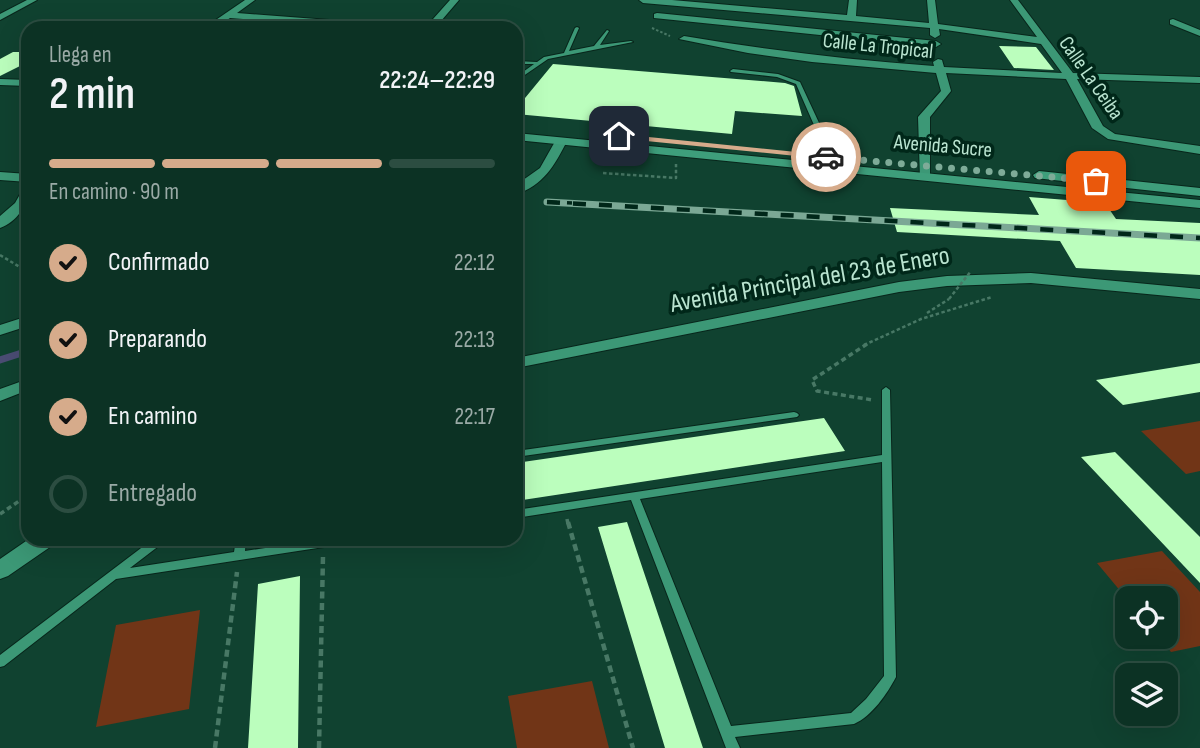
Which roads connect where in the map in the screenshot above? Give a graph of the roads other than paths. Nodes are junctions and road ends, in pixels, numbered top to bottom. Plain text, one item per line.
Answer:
1 (33, 0) edge
2 (251, 0) edge
3 (455, 0) edge
4 (643, 0) edge
5 (853, 0) edge
6 (931, 0) edge
7 (1014, 0) edge
8 (669, 1) edge
9 (0, 7) edge
10 (17, 8) junction
11 (228, 15) junction
12 (657, 16) dead end
13 (0, 18) edge
14 (851, 18) junction
15 (219, 21) edge
16 (305, 21) edge
17 (436, 21) edge
18 (1200, 22) edge
19 (935, 26) junction
20 (577, 28) dead end
21 (607, 31) dead end
22 (1200, 33) edge
23 (684, 39) dead end
24 (1042, 41) junction
25 (631, 42) dead end
26 (936, 44) junction
27 (596, 47) junction
28 (566, 53) junction
29 (523, 63) edge
30 (535, 64) junction
31 (733, 71) dead end
32 (939, 71) junction
33 (523, 73) edge
34 (1070, 76) junction
35 (1200, 80) edge
36 (0, 82) edge
37 (21, 83) edge
38 (0, 90) edge
39 (21, 91) edge
40 (523, 126) edge
41 (523, 137) edge
42 (561, 141) junction
43 (1200, 150) edge
44 (821, 157) junction
45 (924, 171) junction
46 (0, 176) edge
47 (21, 178) edge
48 (523, 187) edge
49 (1200, 192) edge
50 (21, 203) edge
51 (1200, 204) edge
52 (0, 225) edge
53 (1200, 294) edge
54 (21, 323) edge
55 (0, 330) edge
56 (523, 362) edge
57 (21, 387) edge
58 (0, 395) edge
59 (886, 396) road end
60 (794, 415) dead end
61 (523, 453) edge
62 (887, 458) junction
63 (634, 496) junction
64 (523, 513) edge
65 (35, 546) edge
66 (151, 546) edge
67 (240, 546) edge
68 (304, 546) edge
69 (239, 556) junction
70 (0, 570) edge
71 (113, 575) junction
72 (0, 662) edge
73 (727, 732) junction
74 (733, 748) edge

1 - 10 street
2 - 11 street
3 - 17 street
4 - 8 street
5 - 14 street
6 - 19 street
7 - 24 street, Calle La Ceiba
8 - 14 street
9 - 10 street
10 - 13 street
11 - 15 street
11 - 16 street
12 - 26 street
14 - 19 street
18 - 22 street
19 - 24 street
19 - 26 street
20 - 28 lane
21 - 27 lane
23 - 32 street, Calle La Tropical
24 - 34 street, Calle La Ceiba
25 - 27 lane
26 - 32 street
27 - 28 lane
28 - 30 lane
29 - 30 lane
30 - 33 lane
31 - 44 lane
32 - 34 street, Calle La Tropical
32 - 45 street
34 - 35 street, Calle La Tropical
34 - 43 street, Calle La Ceiba
36 - 37 main road
38 - 39 main road
40 - 44 main road, Avenida Sucre
41 - 42 main road, Avenida Sucre
42 - 45 main road, Avenida Sucre
42 - 48 street
44 - 45 main road, Avenida Sucre
45 - 49 main road, Avenida Sucre
45 - 51 main road, Avenida Sucre
46 - 47 street
50 - 52 street
53 - 56 street, Avenida Principal del 23 de Enero
54 - 55 street
57 - 58 street
59 - 62 lane
60 - 61 lane
62 - 63 lane
62 - 73 lane
63 - 64 lane
63 - 73 lane
65 - 70 street
66 - 71 lane
67 - 69 lane
68 - 69 lane
69 - 71 lane
71 - 72 lane
73 - 74 lane

